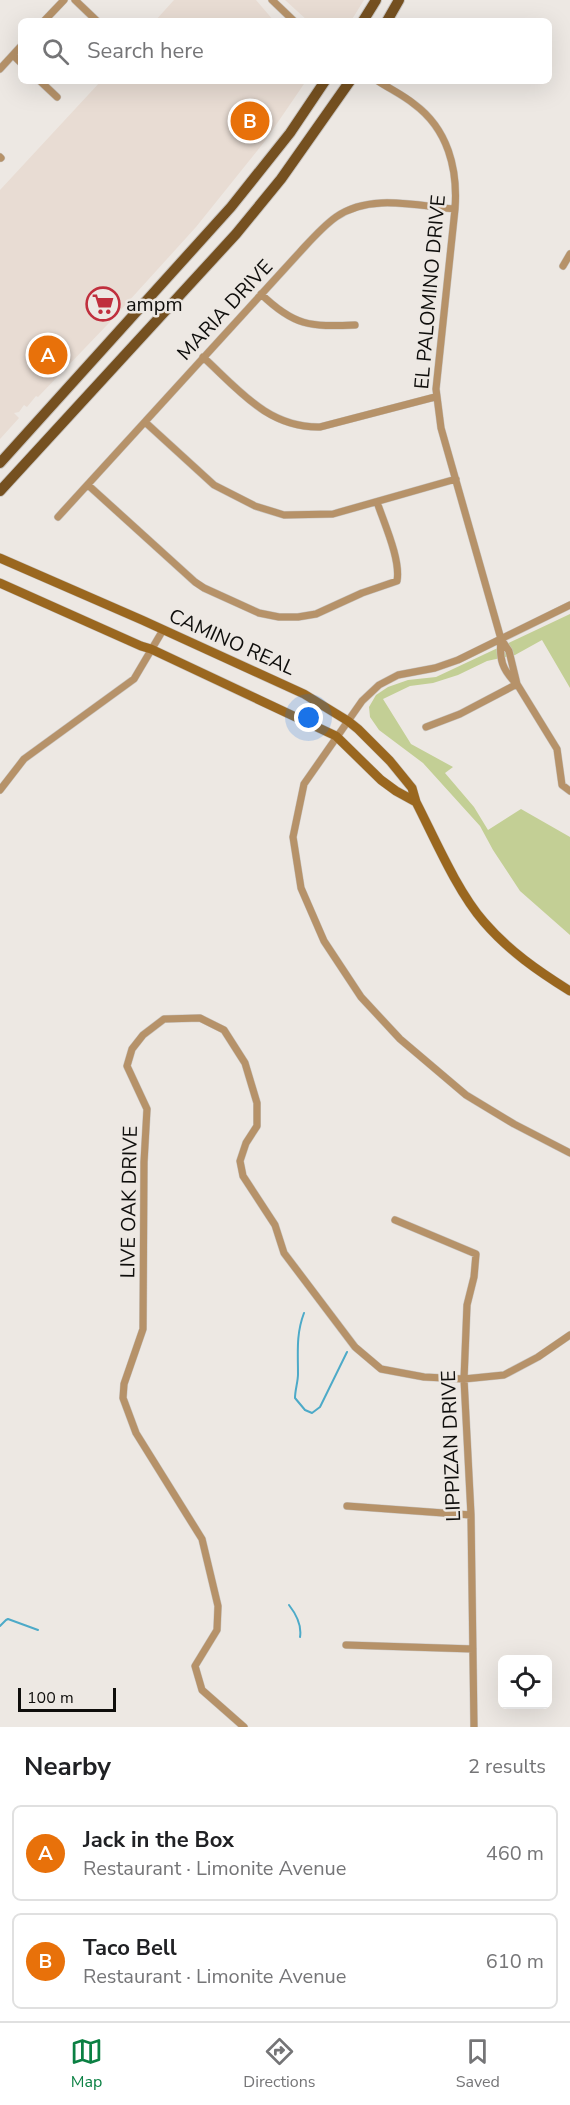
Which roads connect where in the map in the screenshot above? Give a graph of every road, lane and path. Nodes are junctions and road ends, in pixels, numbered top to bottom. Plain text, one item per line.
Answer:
1 (64, 0) edge
2 (75, 0) edge
3 (272, 0) edge
4 (376, 0) edge
5 (399, 0) edge
6 (48, 18) edge
7 (94, 18) edge
8 (291, 18) edge
9 (365, 18) edge
10 (389, 18) edge
11 (18, 49) edge
12 (13, 55) junction
13 (18, 60) edge
14 (0, 69) edge
15 (43, 84) edge
16 (323, 84) edge
17 (348, 84) edge
18 (382, 84) edge
19 (57, 97) dead end
20 (455, 209) junction
21 (570, 254) edge
22 (562, 266) dead end
23 (261, 294) junction
24 (355, 325) dead end
25 (203, 357) junction
26 (435, 397) junction
27 (145, 422) junction
28 (0, 463) edge
29 (456, 479) junction
30 (88, 484) junction
31 (0, 491) edge
32 (378, 502) junction
33 (58, 517) dead end
34 (0, 558) edge
35 (0, 583) edge
36 (570, 605) edge
37 (163, 630) junction
38 (501, 639) junction
39 (152, 649) junction
40 (513, 665) junction
41 (505, 669) junction
42 (517, 684) junction
43 (348, 721) junction
44 (426, 727) dead end
45 (336, 736) junction
46 (0, 790) edge
47 (570, 791) edge
48 (416, 802) junction
49 (570, 991) edge
50 (570, 1153) edge
51 (395, 1220) dead end
52 (570, 1335) edge
53 (464, 1379) junction
54 (346, 1506) dead end
55 (471, 1515) junction
56 (345, 1645) dead end
57 (473, 1649) junction
58 (244, 1727) edge
59 (474, 1727) edge

1 - 6 street
2 - 7 street
3 - 8 street
4 - 9 main road
5 - 10 main road
11 - 12 street
12 - 13 street
12 - 14 street
15 - 19 street
16 - 28 main road
17 - 31 main road
18 - 20 street, EL PALOMINO DRIVE
20 - 23 street, MARIA DRIVE
20 - 26 street, EL PALOMINO DRIVE
21 - 22 street
23 - 24 street
23 - 25 street, MARIA DRIVE
25 - 26 street
25 - 27 street, MARIA DRIVE
26 - 29 street, EL PALOMINO DRIVE
27 - 30 street, MARIA DRIVE
27 - 32 street
29 - 32 street
29 - 38 street, EL PALOMINO DRIVE
30 - 32 street
30 - 33 street, MARIA DRIVE
34 - 37 main road, CAMINO REAL
35 - 39 main road, CAMINO REAL
36 - 38 street
37 - 39 street
37 - 43 main road, CAMINO REAL
38 - 40 street, EL PALOMINO DRIVE
38 - 41 street, EL PALOMINO DRIVE
38 - 43 street
39 - 45 main road, CAMINO REAL
39 - 46 street
40 - 41 street
40 - 42 street, EL PALOMINO DRIVE
41 - 42 street, EL PALOMINO DRIVE
42 - 44 street
42 - 47 street, EL PALOMINO DRIVE
43 - 45 street
43 - 48 main road, CAMINO REAL
45 - 48 main road, CAMINO REAL
45 - 50 street
48 - 49 main road, CAMINO REAL
51 - 53 street, LIPPIZAN DRIVE
52 - 53 street, LIVE OAK DRIVE
53 - 55 street, LIPPIZAN DRIVE
53 - 58 street, LIVE OAK DRIVE
54 - 55 street
55 - 57 street, LIPPIZAN DRIVE
56 - 57 street
57 - 59 street, LIPPIZAN DRIVE

